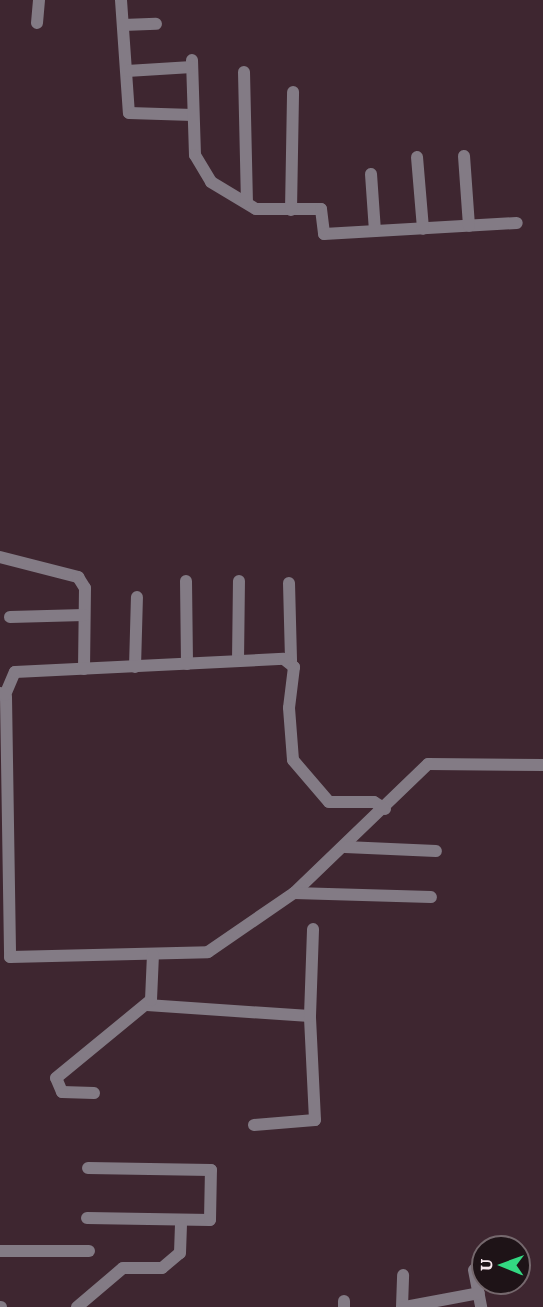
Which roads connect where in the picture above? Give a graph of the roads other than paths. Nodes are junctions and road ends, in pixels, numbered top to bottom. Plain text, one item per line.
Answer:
1 (39, 0) edge
2 (122, 0) edge
3 (37, 23) dead end
4 (156, 24) dead end
5 (123, 26) junction
6 (127, 70) junction
7 (244, 72) dead end
8 (293, 92) dead end
9 (193, 115) junction
10 (464, 156) dead end
11 (417, 157) dead end
12 (371, 174) dead end
13 (247, 203) junction
14 (291, 210) junction
15 (517, 223) dead end
16 (469, 226) junction
17 (423, 229) junction
18 (375, 231) junction
19 (0, 557) edge
20 (186, 581) dead end
21 (239, 581) dead end
22 (289, 583) dead end
23 (137, 597) dead end
24 (84, 615) junction
25 (10, 617) dead end
26 (238, 661) junction
27 (291, 662) junction
28 (187, 664) junction
29 (135, 667) junction
30 (84, 669) junction
31 (3, 694) edge
32 (543, 765) edge
33 (386, 809) junction
34 (4, 836) edge
35 (345, 848) junction
36 (436, 850) dead end
37 (294, 893) junction
38 (431, 897) dead end
39 (313, 929) dead end
40 (153, 955) junction
41 (147, 1005) junction
42 (309, 1016) junction
43 (94, 1093) dead end
44 (254, 1125) dead end
45 (88, 1168) dead end
46 (87, 1218) dead end
47 (181, 1220) junction
48 (0, 1251) edge
49 (89, 1251) dead end
50 (403, 1275) dead end
51 (471, 1294) edge
52 (77, 1307) edge
53 (404, 1307) edge

1 - 3 street
2 - 5 street
4 - 5 street
5 - 6 street
6 - 9 street
6 - 9 street
7 - 13 street
8 - 14 street
9 - 13 street
10 - 16 street
11 - 17 street
12 - 18 street
13 - 14 street
14 - 18 street
15 - 16 street
16 - 17 street
17 - 18 street
19 - 24 street
20 - 28 street
21 - 26 street
22 - 27 street
23 - 29 street
24 - 25 street
24 - 30 street
26 - 27 street
26 - 28 street
27 - 33 street
28 - 29 street
29 - 30 street
30 - 31 street
31 - 34 street
32 - 33 street
33 - 35 street
34 - 40 street
35 - 36 street
35 - 37 street
37 - 38 street
37 - 40 street
39 - 42 street
40 - 41 street
41 - 42 street
41 - 43 street
42 - 44 street
45 - 47 street
46 - 47 street
47 - 52 street
48 - 49 street
50 - 53 street
51 - 53 street

